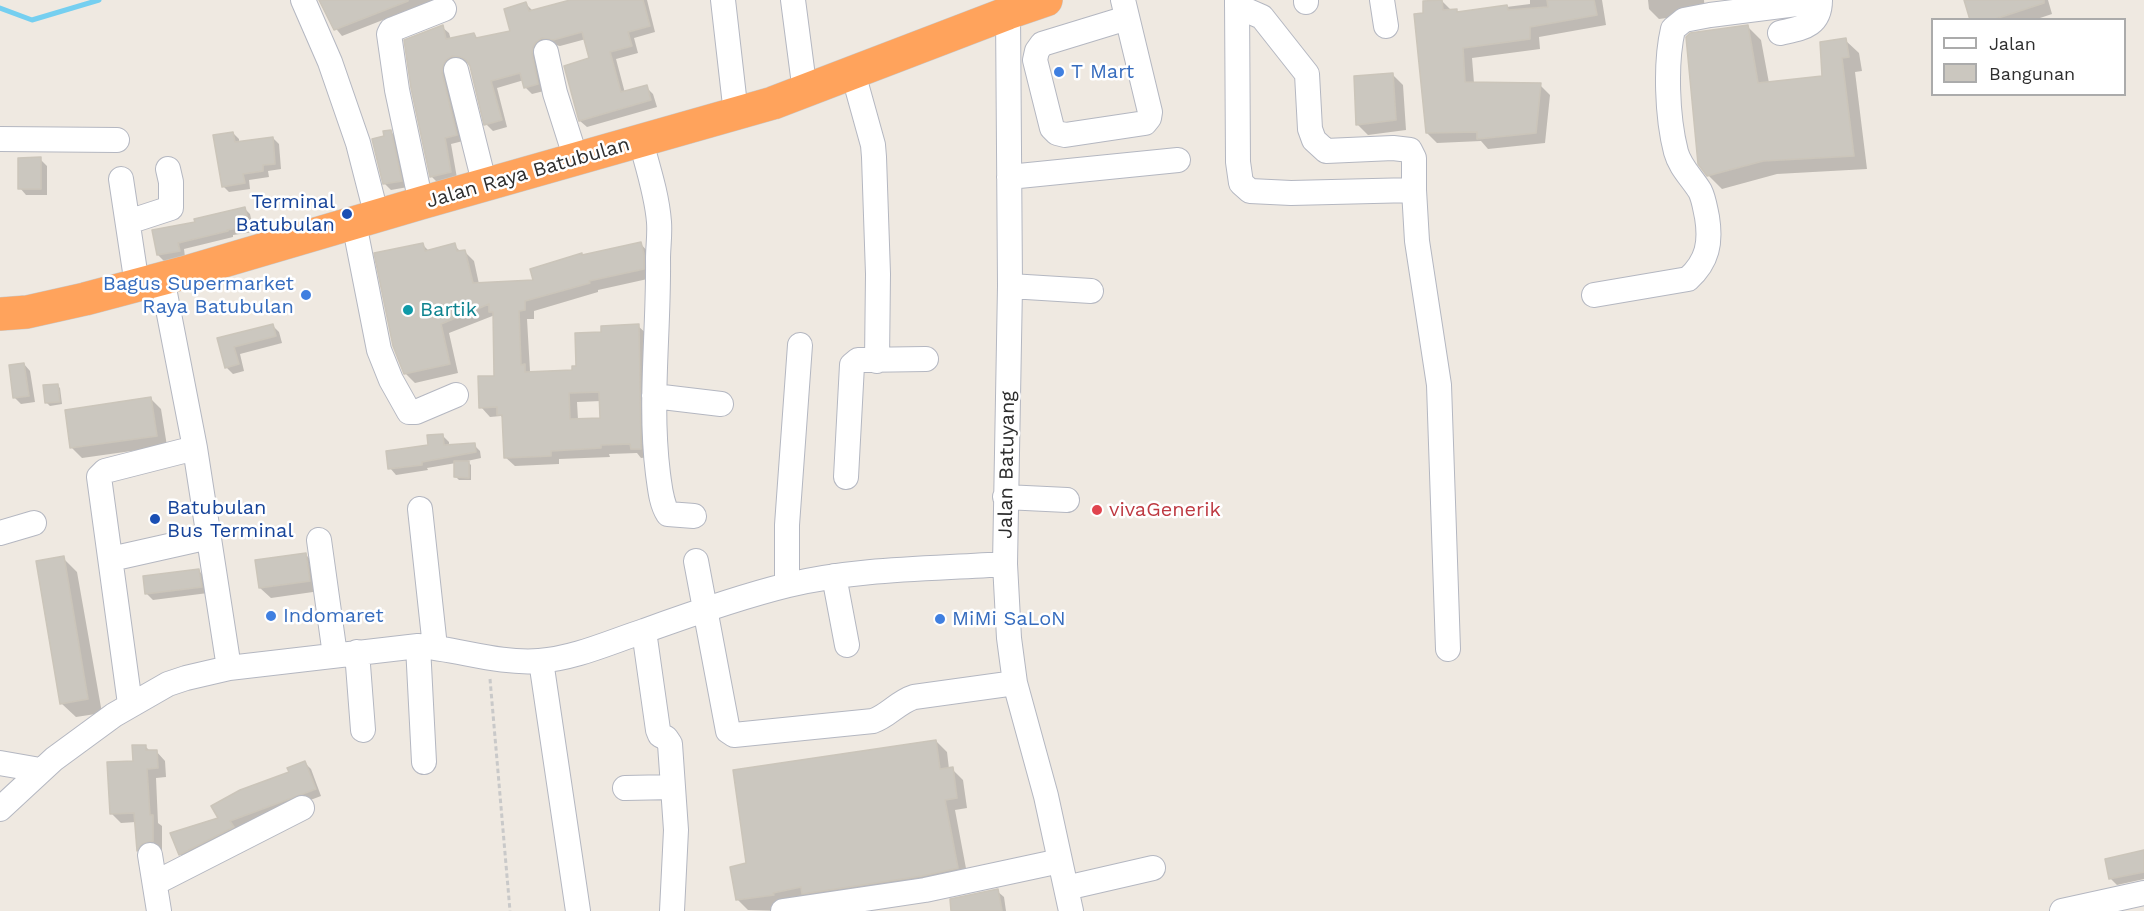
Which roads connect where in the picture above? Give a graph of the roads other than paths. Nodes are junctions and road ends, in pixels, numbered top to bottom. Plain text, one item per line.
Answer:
1 (303, 0) edge
2 (723, 0) edge
3 (793, 0) edge
4 (1046, 0) edge
5 (1382, 0) edge
6 (1820, 1) edge
7 (1237, 3) edge
8 (444, 9) dead end
9 (1125, 9) edge
10 (1008, 13) junction
11 (1386, 26) dead end
12 (1780, 33) dead end
13 (546, 52) dead end
14 (456, 70) dead end
15 (853, 73) junction
16 (806, 92) junction
17 (736, 114) junction
18 (0, 139) edge
19 (117, 140) dead end
20 (641, 142) junction
21 (576, 159) junction
22 (1178, 160) dead end
23 (168, 169) dead end
24 (1009, 177) junction
25 (121, 179) dead end
26 (484, 186) junction
27 (1414, 190) junction
28 (421, 203) junction
29 (365, 220) junction
30 (128, 222) junction
31 (149, 281) junction
32 (1010, 286) junction
33 (1091, 291) dead end
34 (1594, 295) dead end
35 (2, 315) edge
36 (800, 345) dead end
37 (926, 359) dead end
38 (877, 360) junction
39 (456, 395) dead end
40 (654, 396) junction
41 (721, 404) dead end
42 (195, 448) junction
43 (846, 477) dead end
44 (1005, 497) junction
45 (1067, 500) dead end
46 (420, 509) dead end
47 (694, 516) dead end
48 (34, 523) dead end
49 (0, 533) edge
50 (209, 537) junction
51 (319, 540) dead end
52 (111, 559) junction
53 (696, 561) dead end
54 (1005, 564) junction
55 (834, 576) junction
56 (787, 585) junction
57 (707, 609) junction
58 (644, 631) junction
59 (847, 645) dead end
60 (426, 647) junction
61 (1448, 649) dead end
62 (346, 654) junction
63 (541, 661) junction
64 (229, 668) junction
65 (1015, 683) junction
66 (130, 704) junction
67 (363, 730) dead end
68 (424, 762) dead end
69 (0, 763) edge
70 (40, 770) junction
71 (673, 787) junction
72 (625, 788) dead end
73 (302, 808) dead end
74 (0, 809) edge
75 (150, 855) dead end
76 (1059, 861) junction
77 (1153, 868) dead end
78 (155, 883) junction
79 (1065, 888) junction
80 (2144, 893) edge
81 (159, 911) edge
82 (578, 911) edge
83 (672, 911) edge
84 (783, 911) edge
85 (1071, 911) edge
86 (2062, 911) edge

1 - 29 street
2 - 17 street
3 - 16 street
4 - 10 highway, Jalan Raya Batubulan
5 - 11 street
6 - 12 street
6 - 34 street
7 - 27 street
7 - 27 street
8 - 28 street
9 - 9 street
10 - 15 highway, Jalan Raya Batubulan
10 - 24 street, Jalan Batuyang
13 - 21 street
14 - 26 street
15 - 16 highway, Jalan Raya Batubulan
15 - 38 street
16 - 17 highway, Jalan Raya Batubulan
17 - 20 highway, Jalan Raya Batubulan
18 - 19 street
20 - 21 highway, Jalan Raya Batubulan
20 - 40 street
21 - 26 highway, Jalan Raya Batubulan
22 - 24 street
23 - 30 street
24 - 32 street, Jalan Batuyang
25 - 30 street
26 - 28 highway, Jalan Raya Batubulan
27 - 61 street
28 - 29 highway, Jalan Raya Batubulan
29 - 31 highway, Jalan Raya Batubulan
29 - 39 street
30 - 31 street
31 - 35 highway, Jalan Raya Batubulan
31 - 42 street
32 - 33 street
32 - 44 street, Jalan Batuyang
36 - 56 street
37 - 38 street
38 - 43 street
40 - 41 street
40 - 47 street
42 - 50 street
42 - 52 street
44 - 45 street
44 - 54 street, Jalan Batuyang
46 - 60 street
48 - 49 street
50 - 52 street
50 - 64 street
51 - 62 street
52 - 66 street
53 - 57 street
54 - 55 street
54 - 65 street, Jalan Batuyang
55 - 56 street
55 - 59 street
56 - 57 street
57 - 58 street
57 - 65 street
58 - 63 street
58 - 71 street
60 - 62 street
60 - 63 street
60 - 68 street
62 - 64 street
62 - 67 street
63 - 82 street
64 - 66 street
65 - 76 street, Jalan Batuyang
66 - 70 street
69 - 70 street
70 - 74 street
71 - 72 street
71 - 83 street
73 - 78 street
75 - 78 street
76 - 79 street, Jalan Batuyang
76 - 84 street
77 - 79 street
78 - 81 street
79 - 85 street, Jalan Batuyang
80 - 86 street

